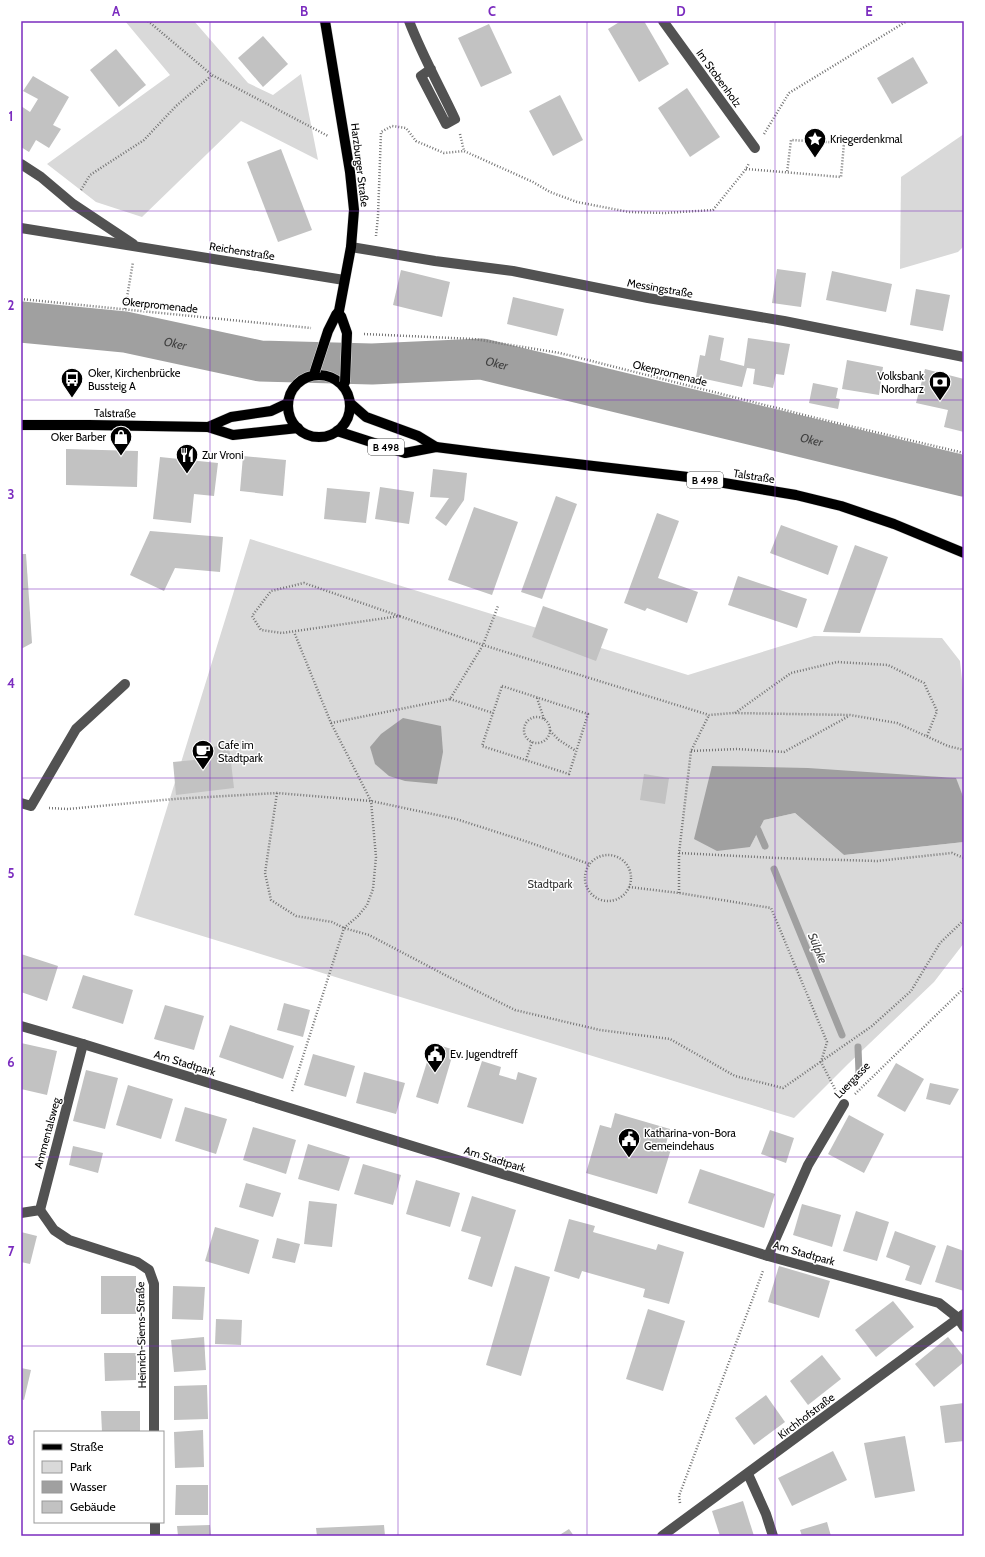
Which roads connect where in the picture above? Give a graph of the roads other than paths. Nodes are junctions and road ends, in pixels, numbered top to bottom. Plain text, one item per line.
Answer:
1 (325, 21) edge
2 (410, 21) edge
3 (663, 21) edge
4 (431, 69) junction
5 (756, 148) road end
6 (21, 164) edge
7 (21, 228) edge
8 (136, 246) junction
9 (351, 247) junction
10 (344, 280) junction
11 (339, 314) junction
12 (964, 357) edge
13 (313, 373) junction
14 (345, 386) junction
15 (288, 403) junction
16 (350, 403) junction
17 (21, 425) edge
18 (208, 427) junction
19 (298, 428) junction
20 (337, 431) junction
21 (436, 447) junction
22 (964, 553) edge
23 (125, 684) dead end
24 (26, 805) edge
25 (21, 1026) edge
26 (83, 1044) junction
27 (844, 1104) road end
28 (40, 1210) junction
29 (21, 1213) edge
30 (768, 1256) junction
31 (962, 1320) edge
32 (154, 1431) edge
33 (748, 1474) junction
34 (155, 1523) edge
35 (155, 1536) edge
36 (662, 1536) edge
37 (773, 1536) edge

1 - 9 main road, Harzburger Straße
2 - 4 street
3 - 5 street, Im Stobenholz
4 - 4 street
6 - 8 street, Reichenstraße
7 - 8 street, Reichenstraße
8 - 10 street, Reichenstraße
9 - 10 main road, Harzburger Straße
9 - 12 street, Messingstraße
10 - 11 main road, Harzburger Straße
11 - 13 main road, Harzburger Straße, bridge
11 - 14 main road, Harzburger Straße, bridge
13 - 14 main road, Talstraße / B 498
13 - 15 main road
14 - 16 main road, Talstraße / B 498
15 - 18 main road, Talstraße
15 - 19 main road
16 - 20 main road
16 - 21 main road, Talstraße / B 498
17 - 18 main road, Talstraße
18 - 19 main road, Talstraße
19 - 20 main road
20 - 21 main road, Talstraße / B 498
21 - 22 main road, Talstraße / B 498
23 - 24 street
25 - 26 street, Am Stadtpark
26 - 28 street, Ammentalsweg
26 - 30 street, Am Stadtpark
27 - 30 street, Luergasse
28 - 29 street
28 - 32 street, Heinrich-Siems-Straße
30 - 31 street, Am Stadtpark
31 - 33 street, Kirchhofstraße
33 - 36 street, Kirchhofstraße
33 - 37 street
34 - 35 street

